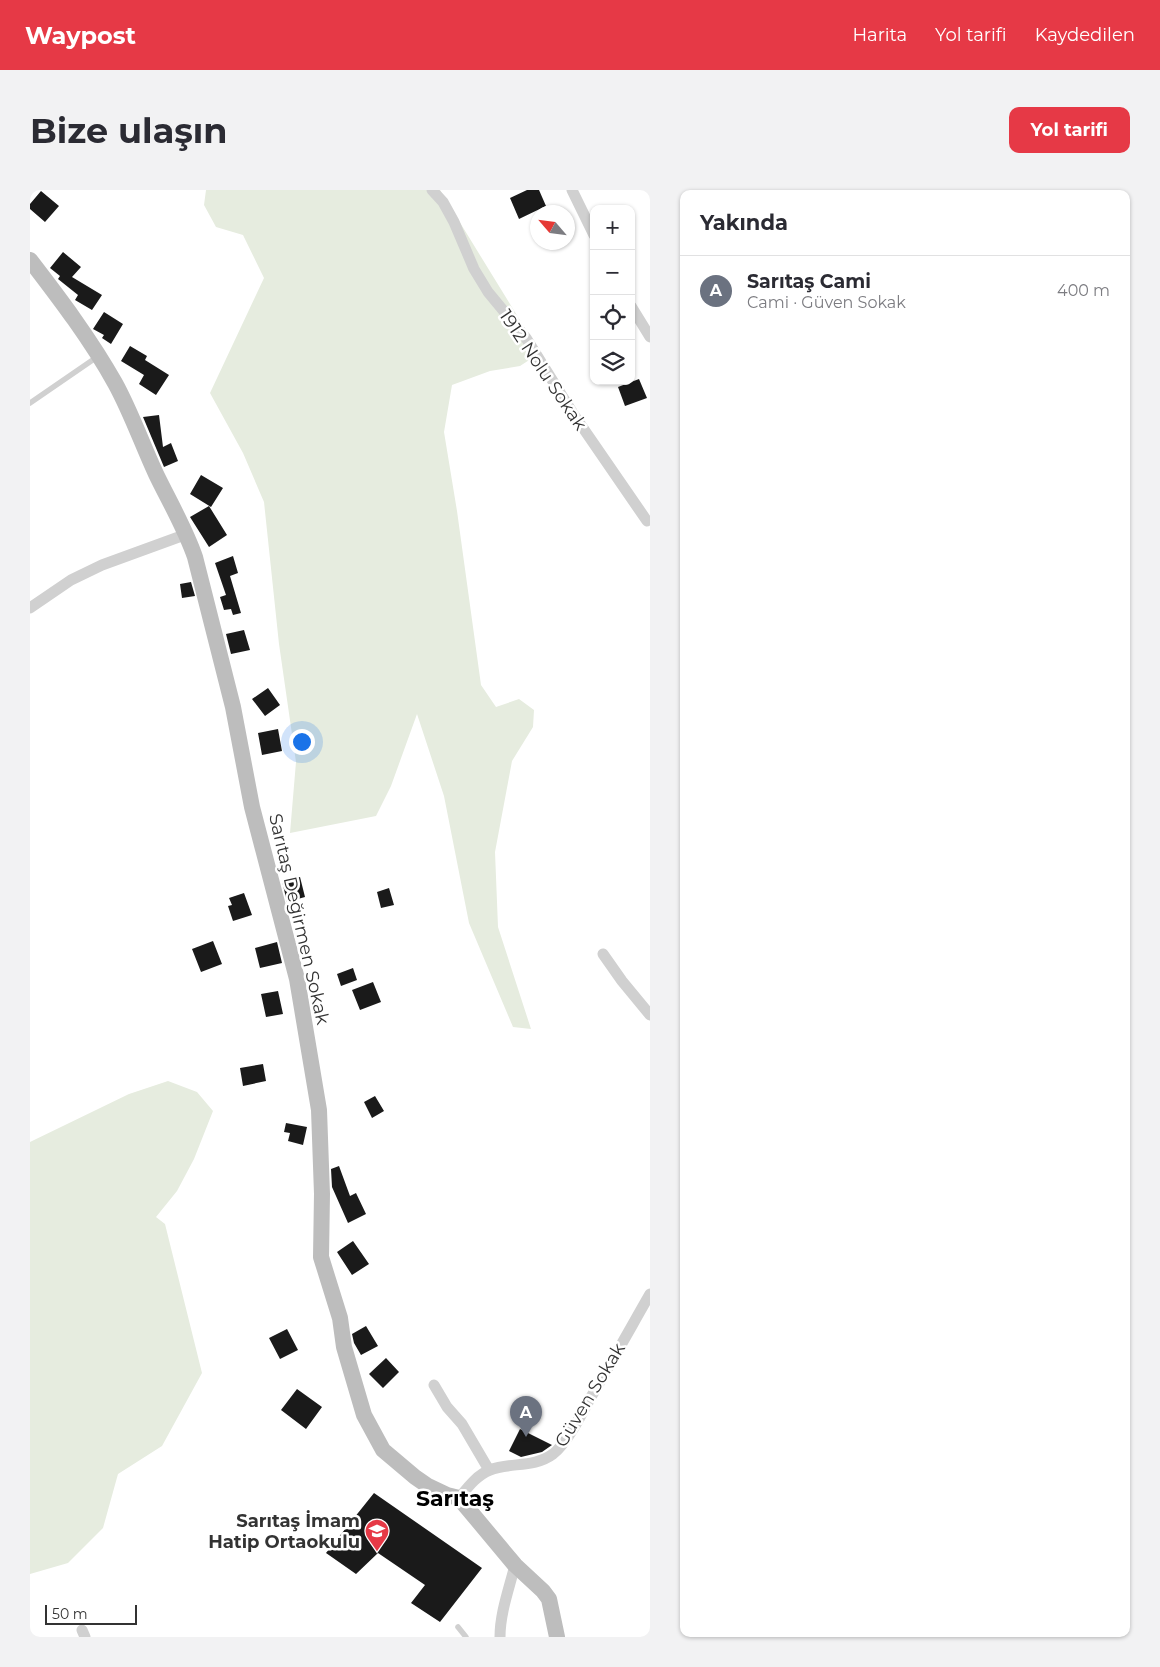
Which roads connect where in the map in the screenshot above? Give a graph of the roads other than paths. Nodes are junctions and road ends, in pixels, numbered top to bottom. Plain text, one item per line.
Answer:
1 (432, 190) edge
2 (572, 190) edge
3 (590, 227) edge
4 (30, 260) edge
5 (635, 313) edge
6 (650, 338) edge
7 (99, 356) junction
8 (30, 403) edge
9 (648, 521) dead end
10 (187, 534) junction
11 (30, 608) edge
12 (603, 954) dead end
13 (650, 1015) edge
14 (650, 1294) edge
15 (434, 1385) dead end
16 (489, 1470) junction
17 (459, 1498) junction
18 (515, 1566) junction
19 (458, 1627) dead end
20 (466, 1637) edge
21 (500, 1637) edge
22 (557, 1637) edge

1 - 9 street, 1912 Nolu Sokak
2 - 3 street
4 - 7 street, Sarıtaş Değirmen Sokak
5 - 6 street
7 - 8 lane
7 - 10 street, Sarıtaş Değirmen Sokak
10 - 11 street
10 - 17 street, Sarıtaş Değirmen Sokak
12 - 13 street
14 - 16 street, Güven Sokak
15 - 16 street
16 - 17 street, Güven Sokak
17 - 18 street
18 - 21 street
18 - 22 street
19 - 20 lane

